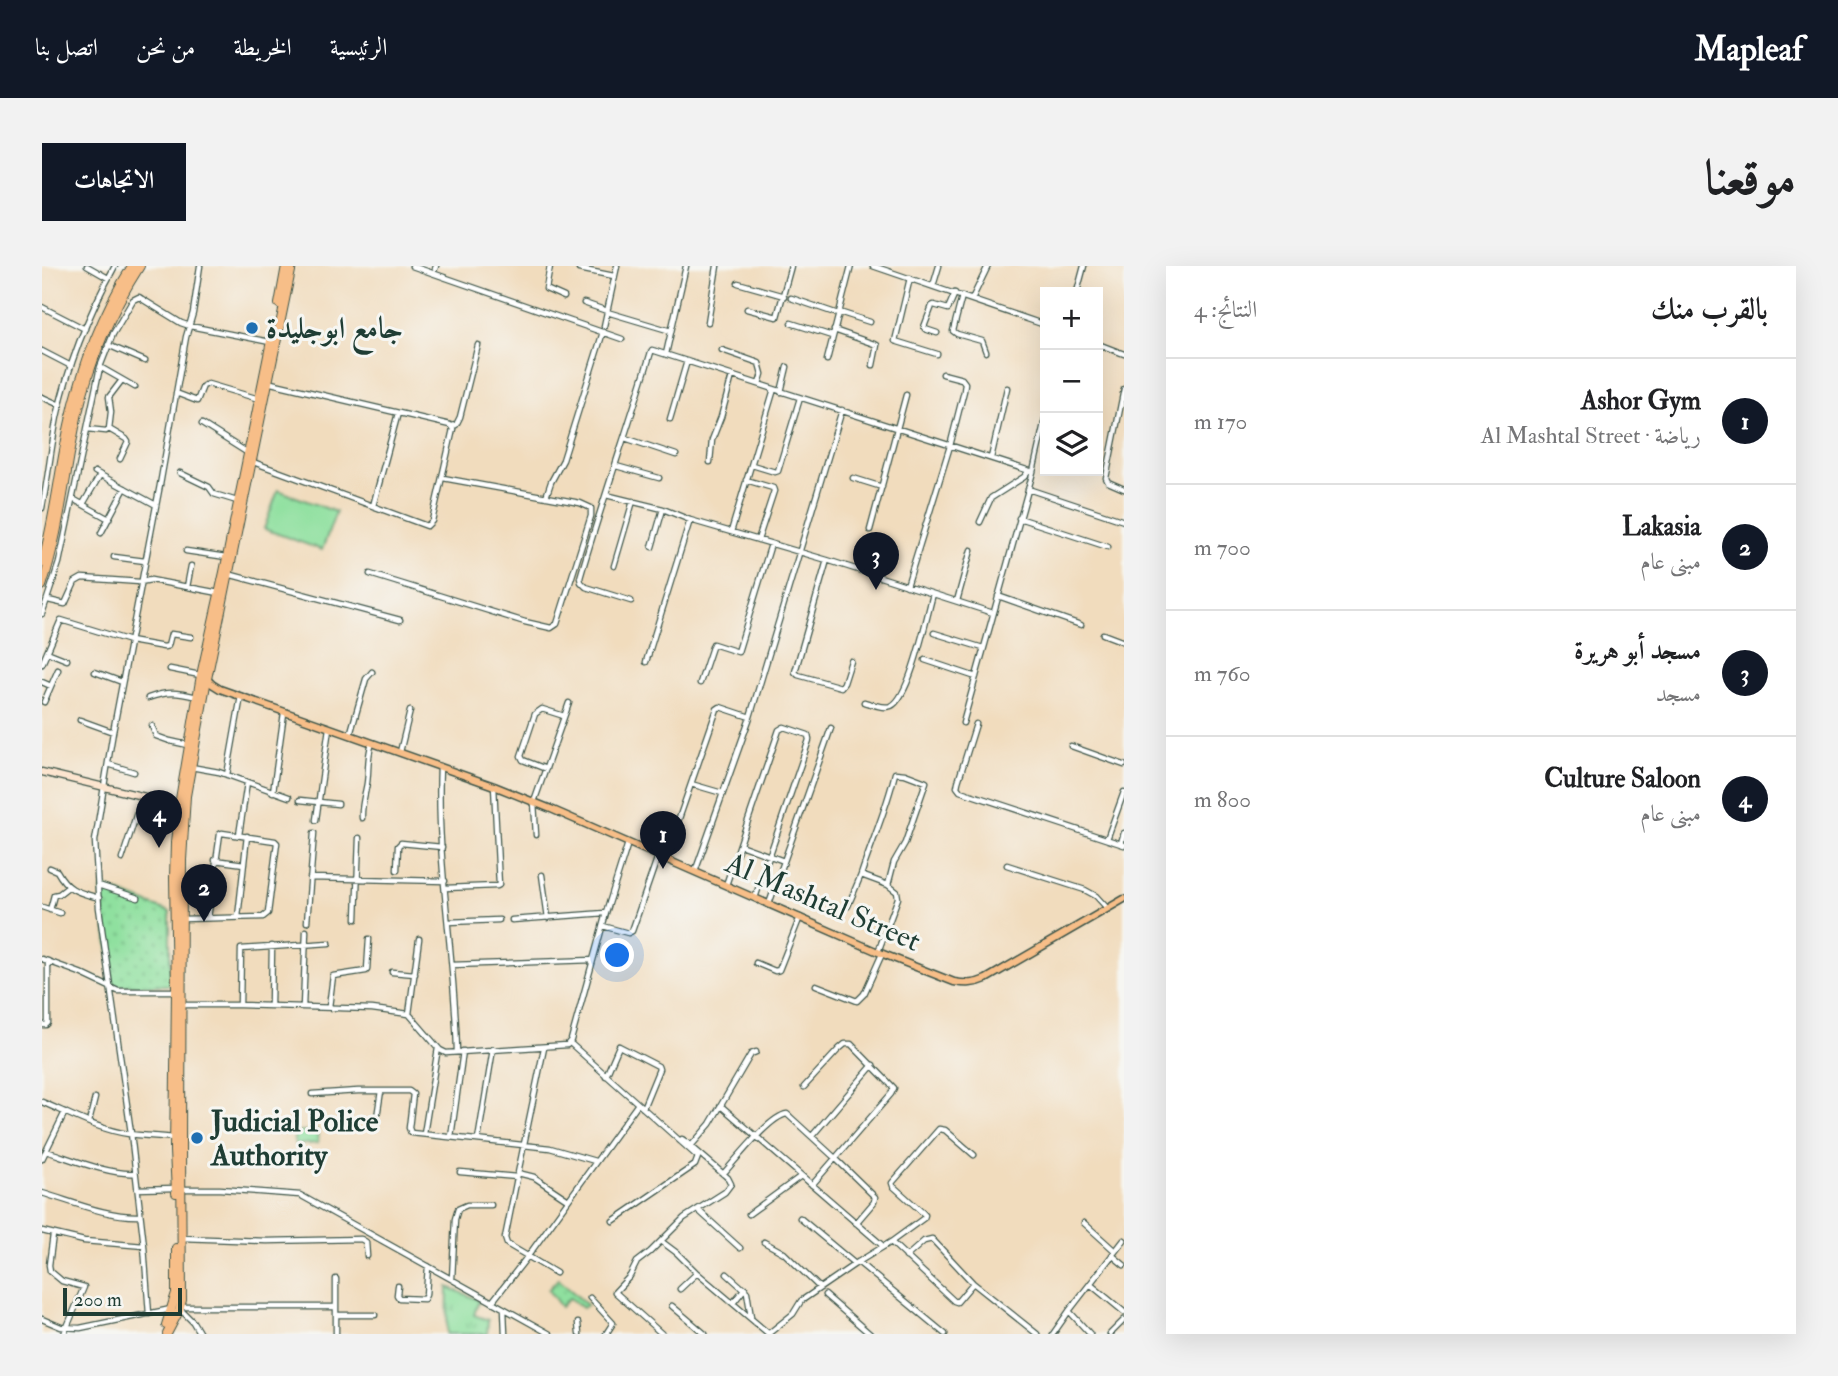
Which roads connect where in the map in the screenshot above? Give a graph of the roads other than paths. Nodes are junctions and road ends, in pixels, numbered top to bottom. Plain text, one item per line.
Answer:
1 (115, 266) edge
2 (132, 266) edge
3 (140, 266) edge
4 (200, 266) edge
5 (285, 266) edge
6 (292, 266) edge
7 (412, 266) edge
8 (550, 266) edge
9 (617, 266) edge
10 (686, 266) edge
11 (717, 266) edge
12 (791, 266) edge
13 (850, 266) edge
14 (873, 266) edge
15 (939, 266) edge
16 (988, 266) edge
17 (1084, 266) edge
18 (92, 267) edge
19 (579, 269) dead end
20 (614, 276) junction
21 (108, 278) junction
22 (909, 278) junction
23 (738, 283) dead end
24 (933, 286) junction
25 (1078, 287) edge
26 (955, 293) junction
27 (783, 296) junction
28 (962, 296) junction
29 (564, 297) dead end
30 (792, 298) dead end
31 (972, 299) junction
32 (584, 303) dead end
33 (42, 307) edge
34 (747, 309) dead end
35 (607, 312) junction
36 (839, 313) junction
37 (708, 322) dead end
38 (870, 322) dead end
39 (791, 323) dead end
40 (1040, 323) edge
41 (190, 326) junction
42 (604, 326) dead end
43 (85, 329) junction
44 (671, 331) junction
45 (603, 332) junction
46 (833, 333) junction
47 (937, 333) dead end
48 (622, 339) dead end
49 (271, 342) junction
50 (108, 345) junction
51 (478, 345) dead end
52 (1103, 346) edge
53 (722, 350) dead end
54 (42, 351) edge
55 (986, 352) dead end
56 (666, 354) junction
57 (937, 354) dead end
58 (1124, 354) edge
59 (827, 360) dead end
60 (145, 361) dead end
61 (687, 361) junction
62 (71, 366) junction
63 (873, 366) dead end
64 (100, 367) junction
65 (787, 367) dead end
66 (943, 374) dead end
67 (732, 376) junction
68 (122, 380) junction
69 (266, 382) junction
70 (759, 384) junction
71 (135, 387) dead end
72 (1007, 388) dead end
73 (774, 389) junction
74 (1124, 389) edge
75 (781, 391) junction
76 (176, 393) junction
77 (906, 395) dead end
78 (42, 397) edge
79 (800, 398) junction
80 (259, 399) junction
81 (60, 405) junction
82 (842, 410) junction
83 (398, 413) junction
84 (670, 419) dead end
85 (202, 424) dead end
86 (452, 426) junction
87 (87, 429) junction
88 (109, 429) junction
89 (898, 429) junction
90 (1040, 437) edge
91 (625, 438) junction
92 (950, 446) junction
93 (248, 453) junction
94 (676, 455) dead end
95 (991, 458) junction
96 (120, 459) dead end
97 (252, 462) junction
98 (710, 462) dead end
99 (752, 464) junction
100 (616, 466) junction
101 (1031, 471) junction
102 (180, 473) dead end
103 (443, 478) junction
104 (659, 478) dead end
105 (853, 478) dead end
106 (746, 480) junction
107 (882, 487) junction
108 (125, 488) junction
109 (1124, 488) edge
110 (1028, 489) junction
111 (606, 495) junction
112 (546, 497) junction
113 (73, 499) junction
114 (633, 501) junction
115 (239, 502) junction
116 (83, 504) junction
117 (156, 505) junction
118 (373, 506) junction
119 (42, 508) edge
120 (663, 509) junction
121 (1019, 518) junction
122 (109, 519) junction
123 (690, 520) junction
124 (1124, 521) edge
125 (980, 522) dead end
126 (870, 530) dead end
127 (731, 532) junction
128 (101, 533) dead end
129 (758, 540) junction
130 (771, 544) junction
131 (652, 547) dead end
132 (1108, 547) dead end
133 (971, 550) dead end
134 (186, 551) dead end
135 (799, 552) junction
136 (114, 557) dead end
137 (227, 557) junction
138 (145, 561) junction
139 (827, 561) junction
140 (42, 563) edge
141 (191, 566) dead end
142 (614, 566) dead end
143 (227, 573) junction
144 (370, 574) dead end
145 (140, 582) junction
146 (42, 586) edge
147 (907, 586) junction
148 (187, 587) junction
149 (219, 593) junction
150 (933, 594) junction
151 (998, 596) junction
152 (48, 600) junction
153 (631, 601) dead end
154 (957, 601) junction
155 (993, 613) junction
156 (42, 614) edge
157 (400, 620) dead end
158 (1081, 625) dead end
159 (934, 633) dead end
160 (1103, 634) dead end
161 (191, 637) dead end
162 (130, 641) junction
163 (1124, 642) edge
164 (984, 648) junction
165 (47, 652) junction
166 (66, 660) dead end
167 (925, 660) dead end
168 (851, 661) dead end
169 (646, 662) dead end
170 (42, 664) edge
171 (170, 669) dead end
172 (58, 670) dead end
173 (95, 672) dead end
174 (372, 672) dead end
175 (204, 677) junction
176 (976, 677) junction
177 (42, 682) edge
178 (122, 682) junction
179 (700, 682) dead end
180 (51, 686) junction
181 (220, 689) junction
182 (205, 690) junction
183 (241, 696) junction
184 (197, 697) junction
185 (148, 698) dead end
186 (44, 702) edge
187 (864, 702) dead end
188 (569, 703) dead end
189 (410, 711) dead end
190 (284, 713) junction
191 (564, 716) junction
192 (750, 717) junction
193 (80, 720) dead end
194 (963, 723) dead end
195 (976, 724) dead end
196 (152, 726) dead end
197 (329, 728) junction
198 (831, 728) dead end
199 (113, 732) junction
200 (350, 735) junction
201 (372, 743) junction
202 (188, 745) junction
203 (1071, 746) dead end
204 (400, 752) junction
205 (107, 764) junction
206 (1124, 765) edge
207 (440, 766) junction
208 (190, 767) junction
209 (546, 769) junction
210 (42, 772) edge
211 (134, 772) dead end
212 (227, 775) junction
213 (247, 783) junction
214 (691, 784) junction
215 (494, 786) junction
216 (103, 787) junction
217 (273, 792) junction
218 (1124, 792) edge
219 (722, 793) junction
220 (142, 797) junction
221 (289, 797) dead end
222 (300, 800) dead end
223 (318, 802) junction
224 (534, 802) junction
225 (338, 804) dead end
226 (178, 805) junction
227 (362, 818) dead end
228 (316, 820) dead end
229 (314, 833) dead end
230 (1124, 833) edge
231 (239, 835) junction
232 (536, 835) dead end
233 (247, 836) junction
234 (359, 838) dead end
235 (1107, 839) junction
236 (628, 843) junction
237 (1122, 844) edge
238 (740, 845) junction
239 (442, 847) junction
240 (769, 855) junction
241 (662, 858) junction
242 (122, 859) dead end
243 (215, 860) junction
244 (784, 860) junction
245 (244, 864) junction
246 (1007, 864) dead end
247 (50, 868) dead end
248 (397, 870) dead end
249 (695, 872) junction
250 (542, 875) dead end
251 (861, 875) junction
252 (178, 878) junction
253 (310, 878) junction
254 (357, 879) junction
255 (445, 881) junction
256 (98, 885) junction
257 (726, 885) junction
258 (888, 885) junction
259 (68, 887) junction
260 (446, 888) junction
261 (99, 898) junction
262 (138, 898) dead end
263 (755, 898) junction
264 (1124, 899) edge
265 (769, 904) junction
266 (848, 906) dead end
267 (42, 907) edge
268 (1107, 908) junction
269 (50, 910) junction
270 (60, 913) dead end
271 (606, 913) junction
272 (238, 917) junction
273 (800, 917) junction
274 (208, 918) junction
275 (548, 918) junction
276 (182, 919) junction
277 (356, 919) dead end
278 (512, 919) dead end
279 (499, 920) dead end
280 (307, 922) dead end
281 (448, 922) junction
282 (603, 926) junction
283 (306, 931) dead end
284 (369, 939) dead end
285 (419, 939) dead end
286 (329, 943) dead end
287 (305, 944) junction
288 (272, 946) junction
289 (880, 953) junction
290 (45, 960) edge
291 (593, 960) junction
292 (756, 963) dead end
293 (452, 965) junction
294 (391, 972) dead end
295 (415, 974) junction
296 (816, 985) dead end
297 (110, 987) junction
298 (179, 991) junction
299 (179, 1005) junction
300 (240, 1005) junction
301 (271, 1006) junction
302 (303, 1007) junction
303 (328, 1007) junction
304 (409, 1014) junction
305 (42, 1025) edge
306 (570, 1044) junction
307 (438, 1047) junction
308 (544, 1048) junction
309 (493, 1049) junction
310 (464, 1051) junction
311 (457, 1052) junction
312 (756, 1052) dead end
313 (873, 1065) junction
314 (606, 1076) junction
315 (804, 1087) dead end
316 (382, 1091) junction
317 (312, 1094) dead end
318 (95, 1098) dead end
319 (42, 1102) edge
320 (637, 1105) junction
321 (721, 1106) junction
322 (643, 1108) junction
323 (65, 1112) junction
324 (89, 1122) junction
325 (375, 1130) dead end
326 (424, 1134) junction
327 (131, 1135) junction
328 (812, 1136) junction
329 (451, 1137) junction
330 (756, 1137) junction
331 (178, 1139) junction
332 (478, 1140) junction
333 (680, 1141) junction
334 (523, 1145) junction
335 (691, 1146) junction
336 (46, 1151) junction
337 (974, 1155) dead end
338 (42, 1158) edge
339 (835, 1158) junction
340 (595, 1161) junction
341 (460, 1172) dead end
342 (135, 1173) junction
343 (723, 1174) junction
344 (517, 1175) junction
345 (801, 1176) junction
346 (812, 1185) junction
347 (137, 1189) junction
348 (179, 1189) junction
349 (42, 1193) edge
350 (567, 1199) junction
351 (491, 1205) dead end
352 (698, 1210) junction
353 (749, 1214) dead end
354 (140, 1216) junction
355 (800, 1218) dead end
356 (613, 1221) dead end
357 (856, 1223) junction
358 (1084, 1223) dead end
359 (42, 1231) edge
360 (53, 1235) junction
361 (182, 1238) junction
362 (1124, 1240) edge
363 (661, 1241) junction
364 (764, 1242) dead end
365 (891, 1242) junction
366 (144, 1246) junction
367 (883, 1246) junction
368 (740, 1248) dead end
369 (1114, 1253) junction
370 (367, 1256) dead end
371 (528, 1256) junction
372 (906, 1257) junction
373 (857, 1263) junction
374 (1124, 1265) edge
375 (428, 1266) junction
376 (556, 1273) dead end
377 (696, 1273) junction
378 (727, 1274) dead end
379 (336, 1279) dead end
380 (452, 1279) junction
381 (973, 1283) junction
382 (1090, 1284) junction
383 (398, 1286) dead end
384 (745, 1288) junction
385 (820, 1288) junction
386 (680, 1289) dead end
387 (825, 1295) dead end
388 (590, 1298) dead end
389 (492, 1302) junction
390 (733, 1303) junction
391 (336, 1307) junction
392 (672, 1307) dead end
393 (178, 1308) junction
394 (504, 1308) junction
395 (1069, 1311) junction
396 (1124, 1312) edge
397 (149, 1314) junction
398 (336, 1315) junction
399 (375, 1315) dead end
400 (751, 1318) junction
401 (42, 1319) edge
402 (1124, 1320) edge
403 (578, 1323) dead end
404 (536, 1326) junction
405 (67, 1328) junction
406 (64, 1334) edge
407 (165, 1334) edge
408 (200, 1334) edge
409 (335, 1334) edge
410 (505, 1334) edge
411 (536, 1334) edge
412 (550, 1334) edge
413 (579, 1334) edge
414 (606, 1334) edge
415 (662, 1334) edge
416 (705, 1334) edge
417 (769, 1334) edge
418 (870, 1334) edge
419 (945, 1334) edge
420 (1037, 1334) edge
421 (1053, 1334) edge
422 (1090, 1334) edge
423 (1110, 1334) edge

1 - 21 street
2 - 140 highway
3 - 146 highway
4 - 41 street
5 - 49 highway
6 - 69 highway
7 - 45 street
8 - 29 street
9 - 20 street
10 - 44 street
11 - 37 street
12 - 27 street
13 - 36 street
14 - 22 street
15 - 24 street
16 - 31 street
17 - 25 street
18 - 21 street
19 - 20 street
20 - 35 street
21 - 43 street
22 - 24 street
22 - 57 street
23 - 27 street
24 - 26 street
26 - 28 street
26 - 47 street
27 - 34 street
28 - 31 street
28 - 55 street
30 - 36 street
31 - 40 street
32 - 35 street
33 - 43 street
35 - 42 street
35 - 44 street
36 - 38 street
36 - 46 street
39 - 46 street
41 - 49 street
41 - 50 street
41 - 76 street
43 - 62 street
44 - 56 street
45 - 48 street
45 - 112 street
46 - 59 street
46 - 63 street
49 - 69 highway
50 - 60 street
50 - 64 street
51 - 86 street
52 - 58 street
53 - 70 street
54 - 62 street
56 - 61 street
56 - 91 street
61 - 67 street
61 - 84 street
62 - 81 street
64 - 68 street
64 - 87 street
65 - 75 street
66 - 92 street
67 - 70 street
67 - 98 street
68 - 71 street
68 - 88 street
69 - 80 highway
69 - 83 street
69 - 97 highway
70 - 73 street
72 - 95 street
73 - 75 street
73 - 99 street
74 - 109 street
75 - 79 street
76 - 80 street
76 - 117 street
77 - 89 street
78 - 81 street
79 - 82 street
79 - 99 street
80 - 93 highway
81 - 119 street
82 - 89 street
82 - 135 street
83 - 86 street
83 - 118 street
85 - 93 street
86 - 103 street
87 - 88 street
87 - 113 street
88 - 96 street
89 - 92 street
89 - 107 street
90 - 101 street
91 - 94 street
91 - 100 street
92 - 95 street
92 - 147 street
93 - 115 highway
95 - 101 street
97 - 118 street
97 - 143 highway
99 - 106 street
100 - 104 street
100 - 111 street
101 - 110 street
101 - 125 street
102 - 115 street
103 - 112 street
103 - 118 street
105 - 107 street
106 - 127 street
106 - 129 street
107 - 126 street
108 - 116 street
108 - 117 street
108 - 122 street
110 - 121 street
110 - 124 street
111 - 114 street
111 - 153 street
112 - 144 street
113 - 116 street
113 - 152 street
114 - 120 street
114 - 142 street
115 - 137 highway
116 - 122 street
117 - 138 street
120 - 123 street
120 - 131 street
121 - 132 street
121 - 151 street
122 - 128 street
123 - 127 street
123 - 169 street
127 - 129 street
129 - 130 street
130 - 135 street
130 - 179 street
133 - 154 street
134 - 137 street
135 - 139 street
135 - 192 street
136 - 138 street
137 - 143 highway
138 - 145 street
139 - 147 street
139 - 168 street
141 - 148 street
143 - 149 highway
143 - 157 street
143 - 175 highway
145 - 148 street
145 - 152 street
145 - 162 street
147 - 150 street
148 - 149 street
149 - 175 highway
150 - 154 street
150 - 187 street
151 - 155 street
151 - 158 street
152 - 156 street
154 - 155 street
155 - 164 street
159 - 164 street
160 - 163 street
161 - 162 street
162 - 165 street
162 - 178 street
164 - 176 street
165 - 166 street
165 - 170 street
167 - 176 street
171 - 175 street
172 - 180 street
173 - 178 street
174 - 200 street
175 - 181 main road, Al Mashtal Street
175 - 182 highway
175 - 184 highway
176 - 194 street
177 - 180 street
178 - 199 street
180 - 186 street
181 - 182 main road, Al Mashtal Street
181 - 183 main road, Al Mashtal Street
182 - 208 highway
183 - 190 main road, Al Mashtal Street
183 - 212 street
184 - 185 street
184 - 202 highway
188 - 191 street
189 - 204 street
190 - 197 main road, Al Mashtal Street
190 - 217 street
191 - 209 street
191 - 209 street
192 - 214 street
192 - 219 street
193 - 199 street
195 - 235 street
196 - 202 street
197 - 200 main road, Al Mashtal Street
197 - 223 street
198 - 244 street
199 - 205 street
200 - 201 main road, Al Mashtal Street
201 - 204 main road, Al Mashtal Street
201 - 227 street
202 - 226 highway
203 - 206 street
204 - 207 main road, Al Mashtal Street
205 - 211 street
205 - 216 street
207 - 215 main road, Al Mashtal Street
207 - 239 street
208 - 212 street
208 - 252 highway
209 - 224 street
210 - 216 street
212 - 213 street
213 - 217 street
213 - 231 street
214 - 219 street
214 - 241 street
215 - 224 main road, Al Mashtal Street
215 - 260 street
216 - 220 street
216 - 256 street
217 - 221 street
218 - 235 street
219 - 249 street
220 - 226 street
220 - 242 street
222 - 223 street
223 - 225 street
223 - 228 street
224 - 232 street
224 - 236 main road, Al Mashtal Street
226 - 252 highway
229 - 253 street
230 - 237 street
231 - 233 street
231 - 243 street
233 - 245 street
233 - 272 street
234 - 254 street
235 - 237 street
236 - 241 main road, Al Mashtal Street
236 - 271 street
238 - 240 street
238 - 240 street
238 - 257 street
239 - 248 street
239 - 255 street
240 - 244 street
240 - 263 street
241 - 249 main road, Al Mashtal Street
241 - 282 street
243 - 245 street
243 - 274 street
244 - 265 street
245 - 272 street
246 - 268 street
247 - 259 street
249 - 257 main road, Al Mashtal Street
250 - 275 street
251 - 258 street
251 - 258 street
251 - 266 street
252 - 276 highway
252 - 298 highway
253 - 254 street
253 - 280 street
254 - 255 street
254 - 277 street
255 - 260 street
256 - 261 street
256 - 262 street
257 - 263 main road, Al Mashtal Street
258 - 289 street
259 - 261 street
259 - 269 street
260 - 281 street
261 - 297 street
263 - 265 main road, Al Mashtal Street
264 - 268 main road, Al Mashtal Street
265 - 273 main road, Al Mashtal Street
267 - 269 street
268 - 289 main road, Al Mashtal Street
269 - 270 street
271 - 275 street
271 - 282 street
272 - 274 street
273 - 289 main road, Al Mashtal Street
273 - 292 street
274 - 276 street
275 - 278 street
276 - 298 highway
279 - 281 street
281 - 293 street
282 - 291 street
283 - 287 street
284 - 303 street
285 - 295 street
286 - 287 street
287 - 288 street
287 - 302 street
288 - 300 street
288 - 301 street
289 - 296 street
290 - 297 street
290 - 305 street
291 - 293 street
291 - 306 street
293 - 311 street
294 - 295 street
295 - 304 street
297 - 298 street
297 - 327 street
298 - 299 highway
299 - 300 street
299 - 331 highway
300 - 301 street
301 - 302 street
302 - 303 street
303 - 304 street
304 - 307 street
306 - 308 street
306 - 314 street
307 - 311 street
307 - 326 street
308 - 309 street
308 - 334 street
309 - 310 street
309 - 332 street
310 - 311 street
310 - 329 street
312 - 321 street
313 - 315 street
313 - 328 street
313 - 339 street
314 - 320 street
314 - 322 street
316 - 317 street
316 - 325 street
316 - 326 street
318 - 324 street
319 - 323 street
320 - 322 street
320 - 340 street
321 - 330 street
321 - 335 street
322 - 333 street
323 - 324 street
323 - 336 street
324 - 327 street
326 - 329 street
327 - 331 street
327 - 342 street
328 - 330 street
328 - 339 street
329 - 332 street
330 - 343 street
330 - 345 street
331 - 348 highway
332 - 334 street
333 - 335 street
333 - 356 street
334 - 340 street
334 - 344 street
335 - 343 street
336 - 338 street
336 - 342 street
337 - 365 street
339 - 346 street
339 - 357 street
340 - 350 street
341 - 344 street
342 - 347 street
343 - 352 street
344 - 350 street
344 - 371 street
345 - 346 street
345 - 353 street
346 - 357 street
347 - 348 street
347 - 354 street
348 - 361 highway
348 - 375 street
348 - 393 highway
349 - 354 street
350 - 371 street
351 - 380 street
352 - 363 street
352 - 368 street
354 - 366 street
355 - 373 street
357 - 367 street
358 - 369 street
359 - 360 street
360 - 366 street
360 - 405 street
361 - 370 street
361 - 393 highway
362 - 369 street
363 - 377 street
363 - 415 street
364 - 385 street
365 - 367 street
365 - 372 street
366 - 397 street
367 - 373 street
369 - 374 street
369 - 382 street
371 - 376 street
371 - 389 street
372 - 381 street
372 - 381 street
373 - 385 street
373 - 419 street
375 - 380 street
375 - 383 street
377 - 386 street
377 - 390 street
378 - 384 street
379 - 391 street
380 - 389 street
381 - 420 street
382 - 395 street
382 - 396 street
384 - 390 street
384 - 400 street
385 - 417 street
387 - 418 street
388 - 414 street
389 - 394 street
390 - 400 street
391 - 393 street
391 - 398 street
392 - 416 street
393 - 397 street
393 - 407 highway
393 - 408 street
394 - 404 street
394 - 410 street
395 - 421 street
395 - 422 street
397 - 405 street
398 - 399 street
398 - 409 street
400 - 417 street
401 - 405 street
402 - 423 street
403 - 413 street
404 - 411 street
404 - 412 street
405 - 406 street

